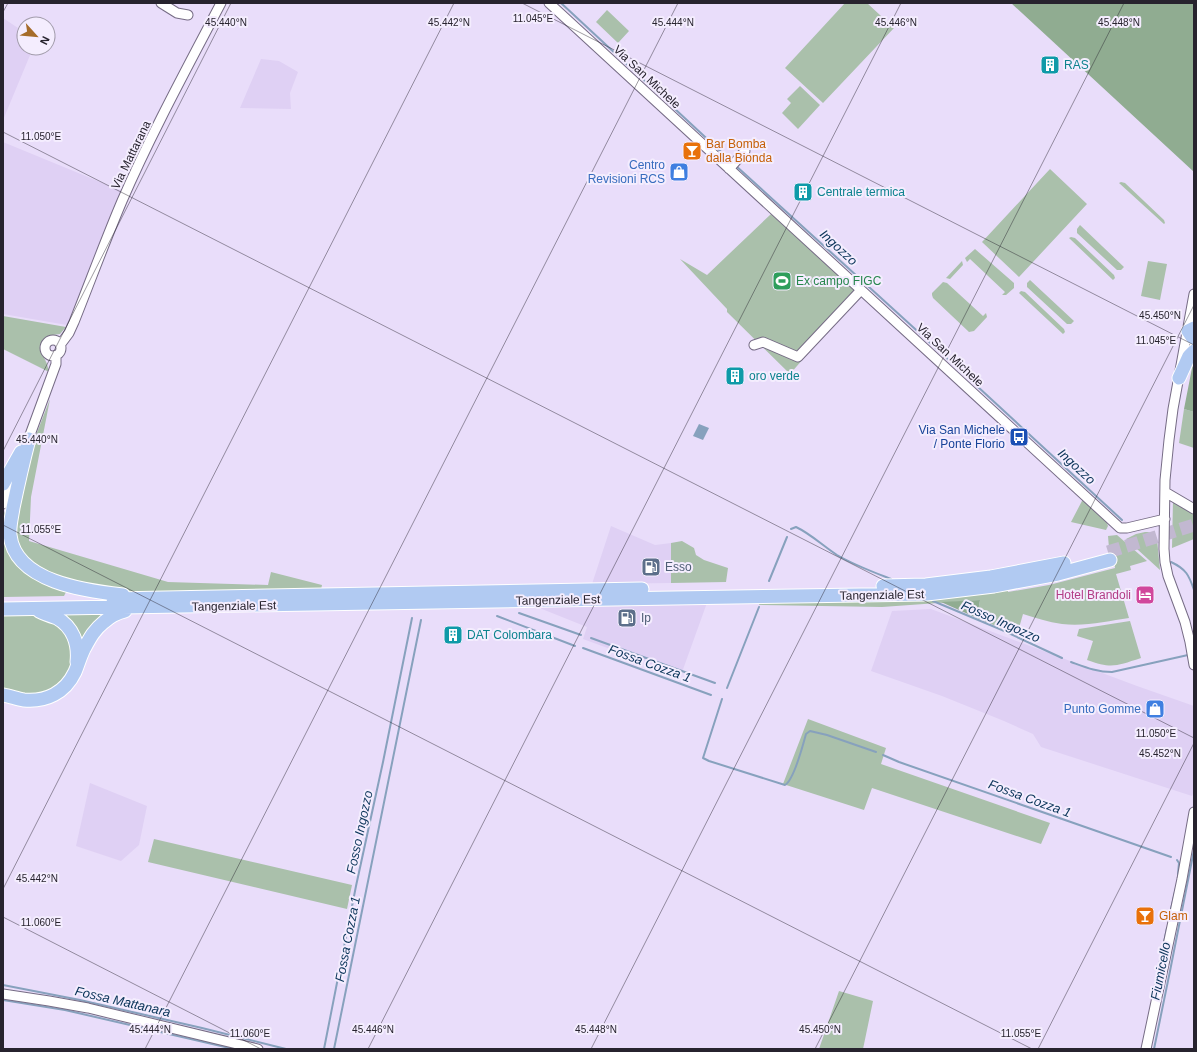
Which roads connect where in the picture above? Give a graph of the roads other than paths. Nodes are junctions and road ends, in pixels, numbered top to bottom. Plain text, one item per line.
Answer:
1 (161, 3) edge
2 (221, 3) edge
3 (549, 3) edge
4 (188, 15) dead end
5 (745, 151) dead end
6 (732, 165) junction
7 (861, 290) junction
8 (1194, 294) edge
9 (74, 322) junction
10 (1192, 332) edge
11 (51, 341) junction
12 (60, 345) junction
13 (754, 345) dead end
14 (1194, 351) edge
15 (52, 354) junction
16 (1178, 378) junction
17 (29, 439) junction
18 (3, 484) edge
19 (1165, 492) junction
20 (3, 504) edge
21 (1194, 508) edge
22 (1165, 518) junction
23 (152, 598) junction
24 (3, 601) edge
25 (171, 607) junction
26 (34, 609) junction
27 (3, 610) edge
28 (1194, 664) edge
29 (77, 665) junction
30 (3, 695) edge
31 (1194, 812) edge
32 (3, 994) edge
33 (258, 1049) edge
34 (1146, 1049) edge

1 - 4 street
2 - 9 street, Via Mattarana
3 - 6 street, Via San Michele
5 - 6 street
6 - 7 street, Via San Michele
7 - 13 street
7 - 22 street, Via San Michele
8 - 10 street
9 - 11 street, Via Mattarana
9 - 12 street, Via Mattarana
10 - 16 street
11 - 12 street
11 - 15 street
12 - 15 street
14 - 16 highway
15 - 17 street
16 - 19 street
17 - 18 highway
17 - 20 street
17 - 23 highway
19 - 21 street
19 - 22 street
22 - 28 street
23 - 24 highway, Tangenziale Est
23 - 25 highway, Tangenziale Est
25 - 26 highway, Tangenziale Est
25 - 29 highway
26 - 27 highway, Tangenziale Est
26 - 29 highway
29 - 30 highway
31 - 34 street
32 - 33 street

